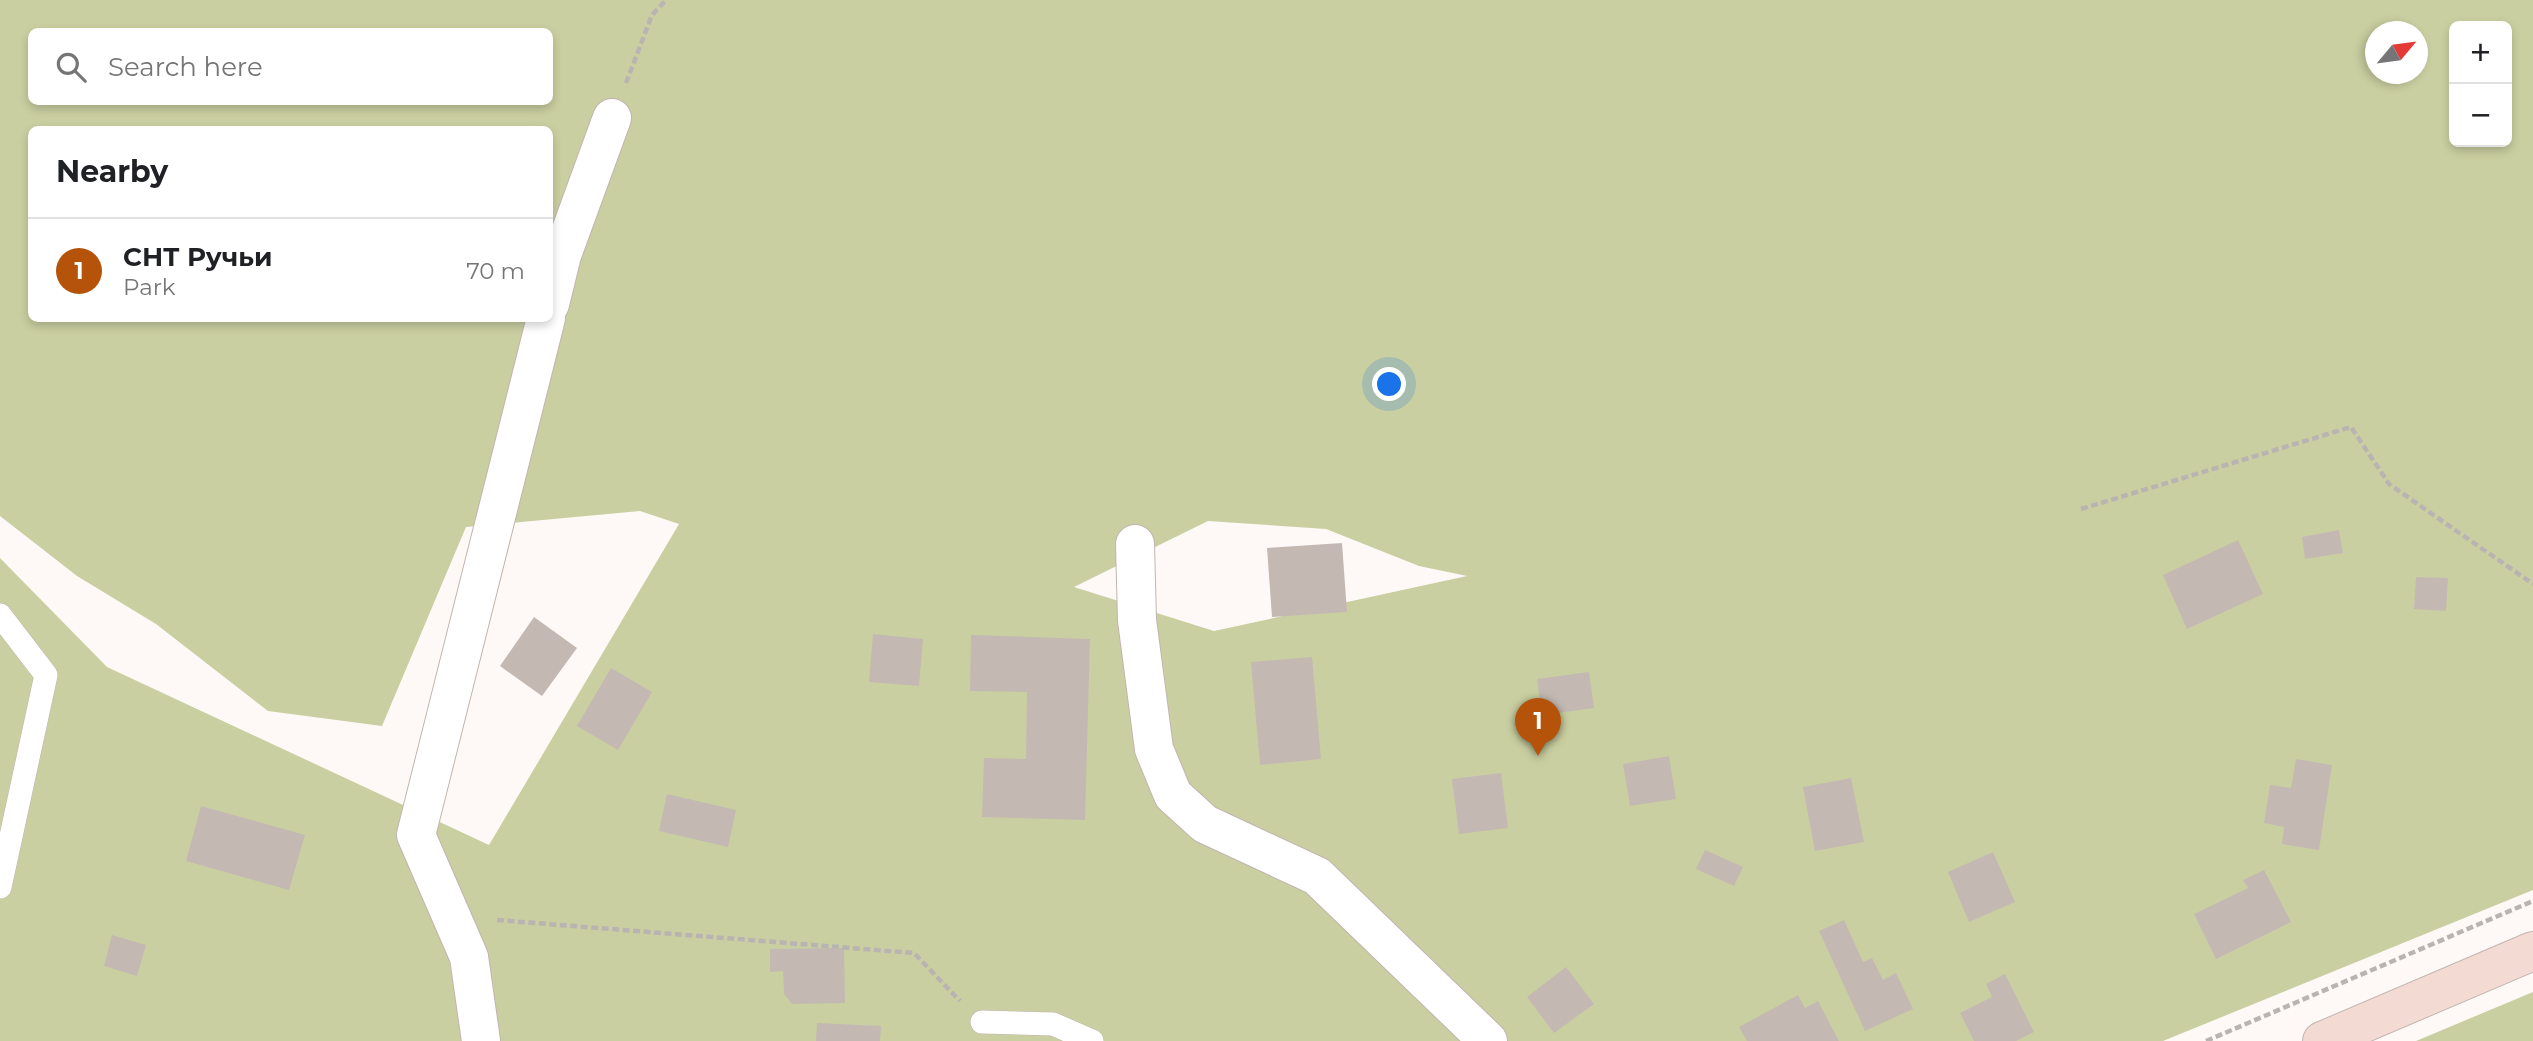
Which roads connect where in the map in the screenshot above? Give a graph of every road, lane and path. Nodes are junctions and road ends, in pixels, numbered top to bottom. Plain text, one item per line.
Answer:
1 (666, 0) edge
2 (612, 118) joint
3 (553, 292) edge
4 (545, 322) edge
5 (2081, 509) dead end
6 (1135, 544) dead end
7 (2533, 584) edge
8 (0, 615) edge
9 (0, 887) edge
10 (2533, 901) edge
11 (451, 916) junction
12 (2533, 951) edge
13 (982, 1022) joint
14 (481, 1041) edge
15 (1092, 1041) edge
16 (1488, 1041) edge
17 (2206, 1041) edge
18 (2322, 1041) edge

1 - 2 path
2 - 3 street
4 - 11 street
5 - 7 path
6 - 16 street
8 - 9 lane
10 - 17 path
11 - 13 path
11 - 14 street
12 - 18 main road
13 - 15 lane

